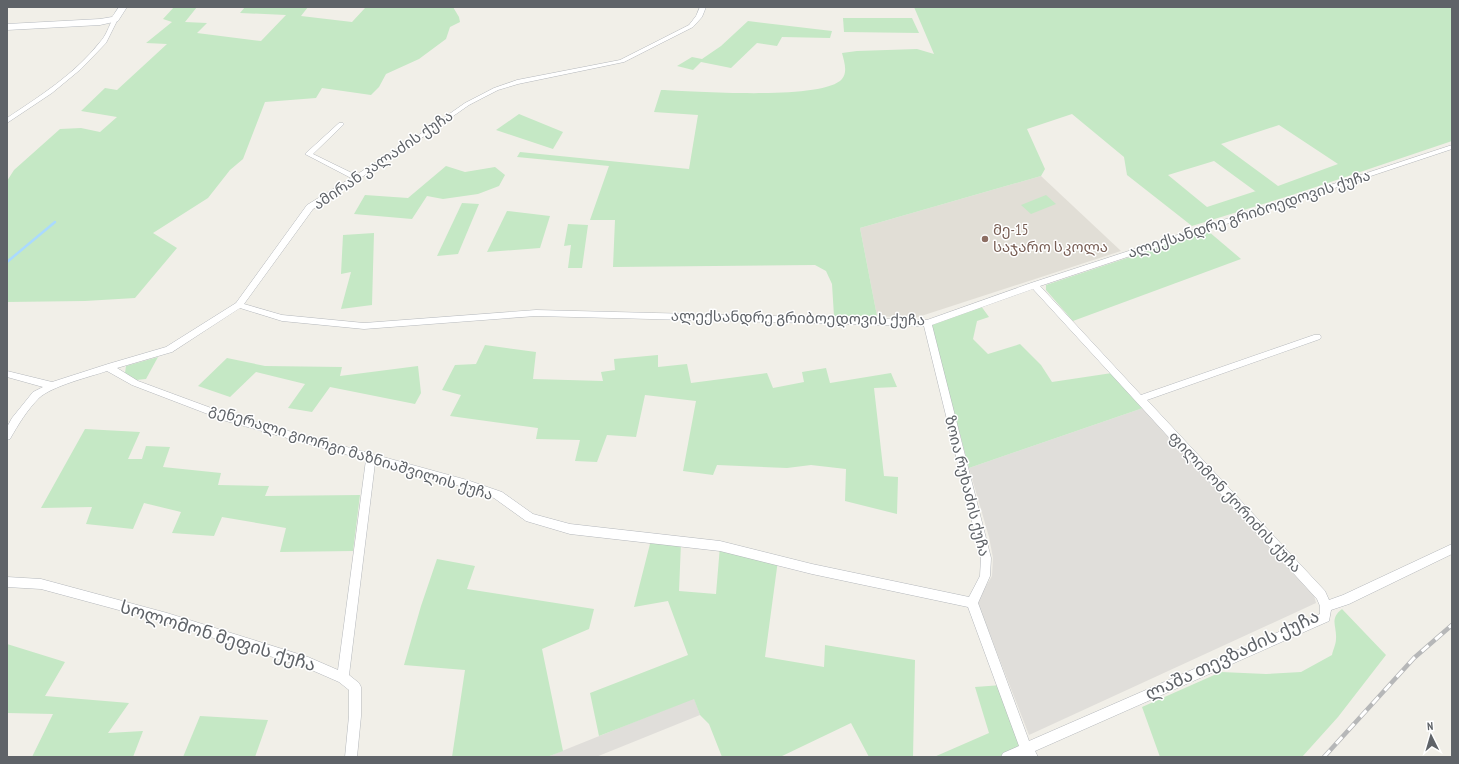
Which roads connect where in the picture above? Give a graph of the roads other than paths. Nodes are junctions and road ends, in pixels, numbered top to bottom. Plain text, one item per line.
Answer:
1 (123, 7) edge
2 (703, 7) edge
3 (115, 19) junction
4 (7, 27) edge
5 (7, 121) edge
6 (341, 124) dead end
7 (1452, 147) edge
8 (355, 177) junction
9 (1034, 285) junction
10 (239, 305) junction
11 (927, 323) junction
12 (1317, 337) dead end
13 (108, 367) junction
14 (7, 374) edge
15 (52, 386) junction
16 (1140, 399) junction
17 (7, 436) edge
18 (371, 457) junction
19 (1452, 549) edge
20 (7, 582) edge
21 (972, 603) junction
22 (1326, 606) junction
23 (343, 678) junction
24 (1029, 753) edge
25 (351, 757) edge
26 (1007, 757) edge

1 - 3 street
2 - 8 street, ამირან კალაძის ქუჩა
3 - 4 street
3 - 5 street
6 - 8 street
7 - 9 street, ალექსანდრე გრიბოედოვის ქუჩა
8 - 10 street, ამირან კალაძის ქუჩა
9 - 11 street, ალექსანდრე გრიბოედოვის ქუჩა
9 - 16 street, ფილიმონ ქორიძის ქუჩა
10 - 11 street, ალექსანდრე გრიბოედოვის ქუჩა
10 - 13 street, ამირან კალაძის ქუჩა
11 - 21 street, ზოია რუხაძის ქუჩა
12 - 16 street
13 - 15 street, ამირან კალაძის ქუჩა
13 - 18 street, გენერალი გიორგი მაზნიაშვილის ქუჩა
14 - 15 street
15 - 17 street, ამირან კალაძის ქუჩა
16 - 22 street, ფილიმონ ქორიძის ქუჩა
18 - 21 street, გენერალი გიორგი მაზნიაშვილის ქუჩა
18 - 23 street
19 - 22 street, ლაშა თევზაძის ქუჩა
20 - 23 street, სოლომონ მეფის ქუჩა
21 - 24 street
22 - 24 street, ლაშა თევზაძის ქუჩა
23 - 25 street, სოლომონ მეფის ქუჩა
24 - 26 street, ლაშა თევზაძის ქუჩა

